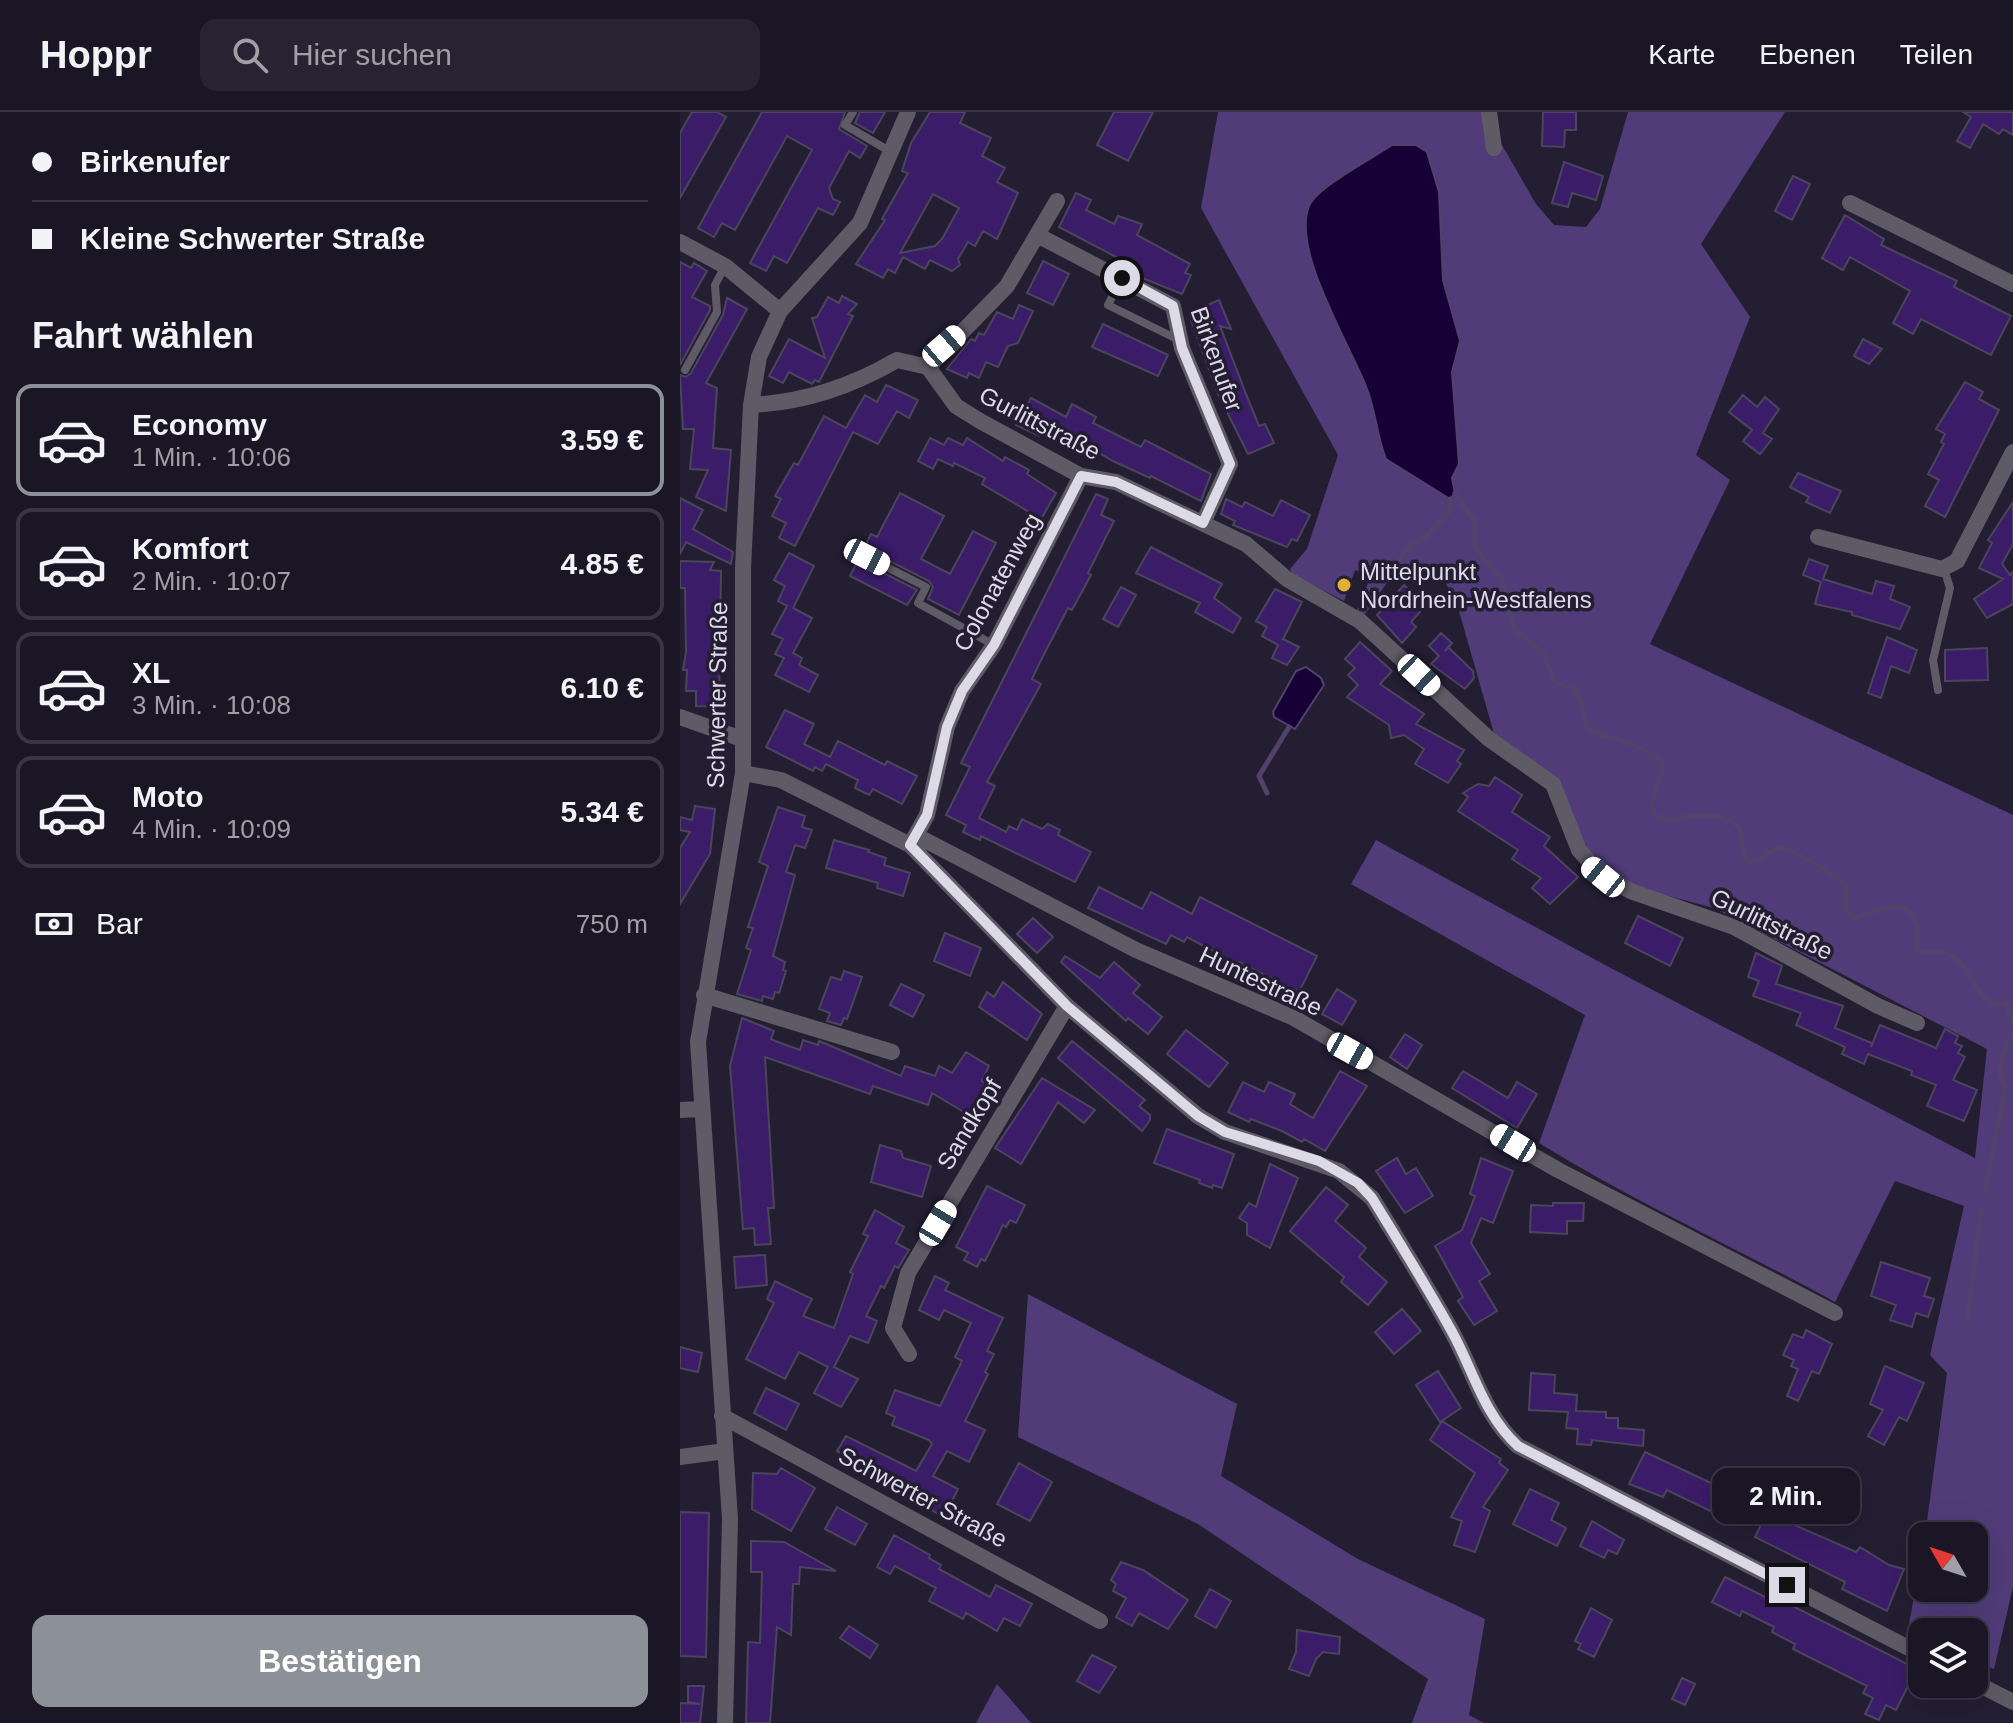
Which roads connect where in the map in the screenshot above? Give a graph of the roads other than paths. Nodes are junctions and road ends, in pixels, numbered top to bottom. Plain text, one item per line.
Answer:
1 (853, 112) edge
2 (908, 112) edge
3 (1489, 112) edge
4 (1494, 148) dead end
5 (891, 152) junction
6 (1057, 201) dead end
7 (1850, 203) dead end
8 (1039, 236) junction
9 (680, 242) edge
10 (725, 266) junction
11 (1122, 278) junction
12 (2013, 284) edge
13 (780, 311) junction
14 (1179, 340) junction
15 (928, 367) junction
16 (685, 370) dead end
17 (751, 405) junction
18 (2013, 452) edge
19 (1081, 476) junction
20 (1203, 523) junction
21 (1818, 537) dead end
22 (867, 557) dead end
23 (1944, 568) junction
24 (994, 645) junction
25 (1938, 690) dead end
26 (680, 717) edge
27 (742, 739) junction
28 (743, 773) junction
29 (914, 841) junction
30 (704, 995) junction
31 (1067, 1006) junction
32 (1917, 1023) dead end
33 (892, 1052) dead end
34 (700, 1109) junction
35 (680, 1110) edge
36 (1835, 1313) dead end
37 (909, 1354) dead end
38 (722, 1416) junction
39 (725, 1451) junction
40 (680, 1457) edge
41 (1100, 1621) dead end
42 (1908, 1648) edge
43 (1988, 1689) edge
44 (2013, 1702) edge
45 (725, 1723) edge

1 - 5 lane
2 - 5 street, Schwerter Straße
3 - 4 street
5 - 13 street, Schwerter Straße
6 - 8 street
7 - 12 street
8 - 11 street, Birkenufer
8 - 15 street
9 - 10 street
10 - 13 street
10 - 16 lane
11 - 14 street, Birkenufer
11 - 14 lane
13 - 17 street, Schwerter Straße
14 - 20 street, Birkenufer
15 - 17 street
15 - 19 street, Gurlittstraße
17 - 27 street, Schwerter Straße
18 - 23 street
19 - 20 street, Gurlittstraße
19 - 24 street, Colonatenweg
20 - 32 street, Gurlittstraße
21 - 23 street
22 - 24 lane
23 - 25 lane
24 - 29 street, Colonatenweg
26 - 27 street
27 - 28 street, Schwerter Straße
28 - 29 street, Huntestraße
28 - 30 street, Schwerter Straße
29 - 31 street
29 - 36 street, Huntestraße
30 - 33 street
30 - 34 street, Schwerter Straße
31 - 37 street, Sandkopf
31 - 42 street
34 - 35 street
34 - 38 street, Schwerter Straße
38 - 39 street, Schwerter Straße
38 - 41 street, Schwerter Straße
39 - 40 street
39 - 45 street, Schwerter Straße
43 - 44 street

